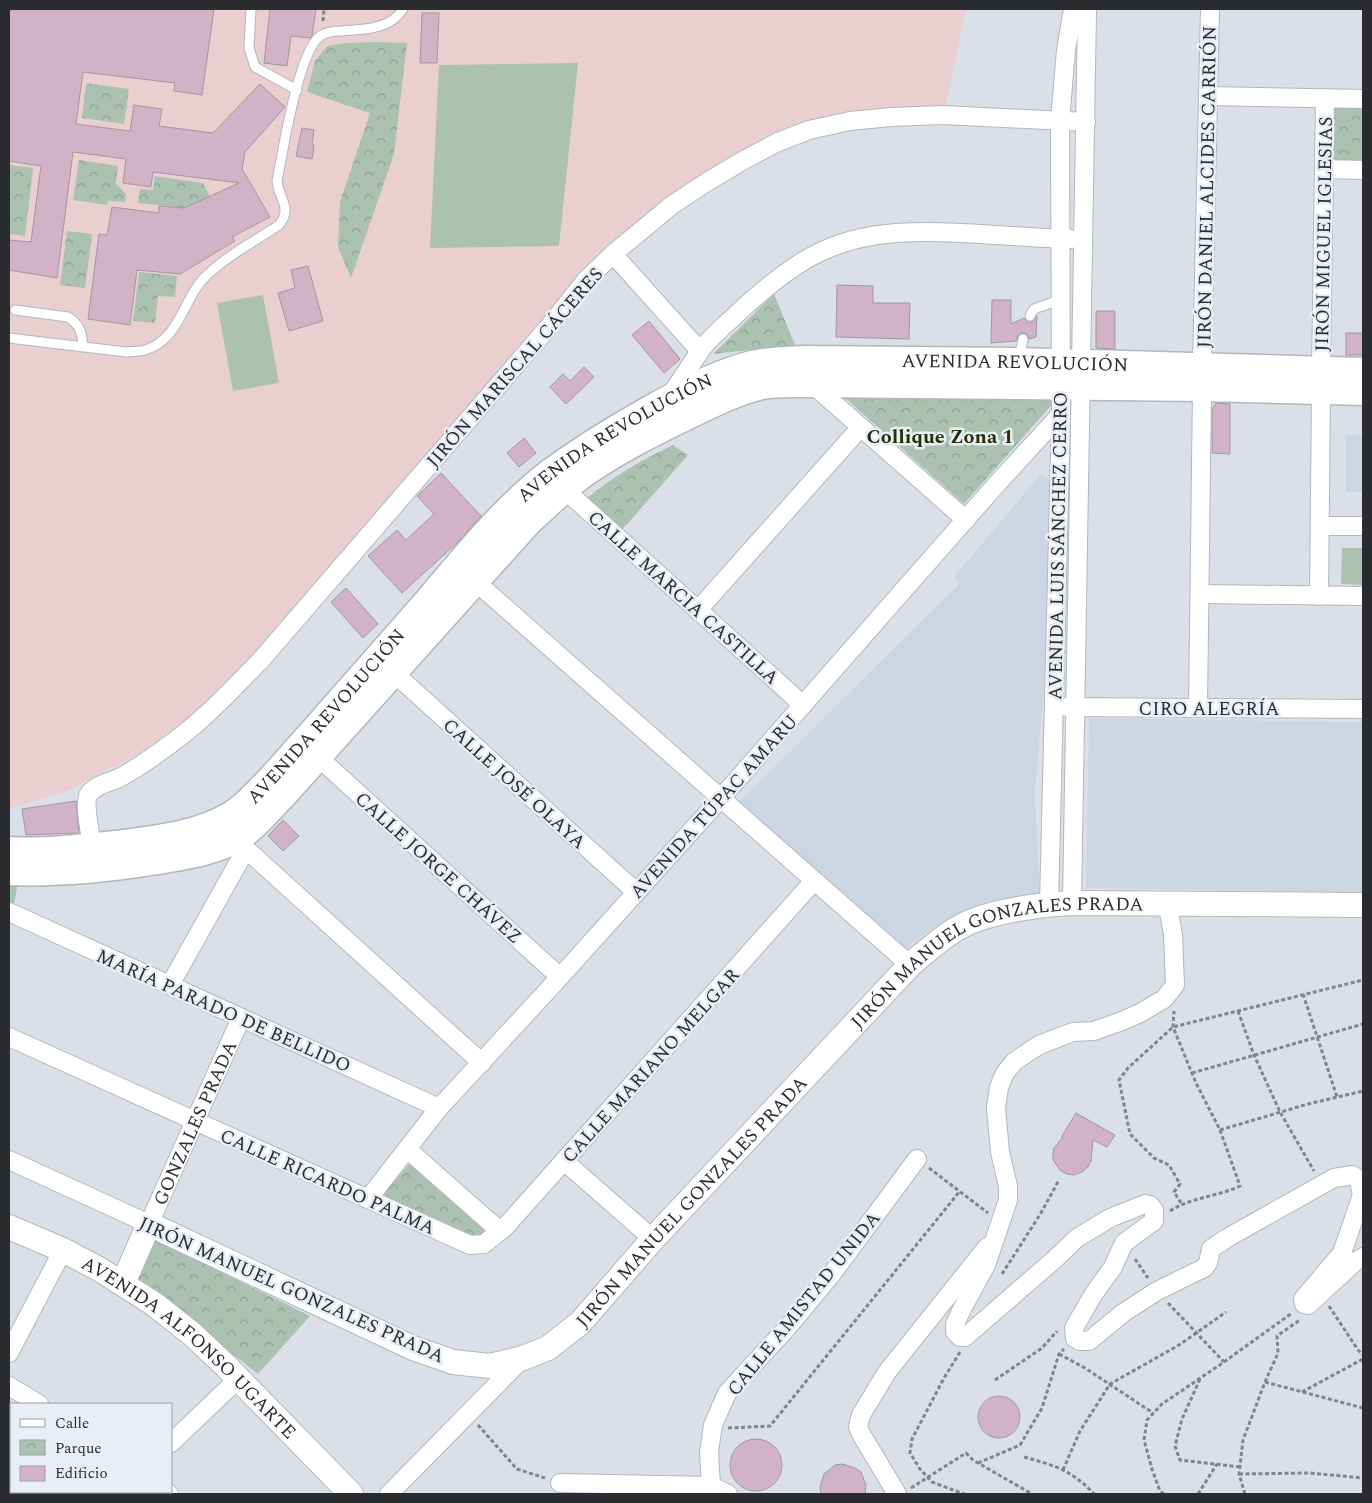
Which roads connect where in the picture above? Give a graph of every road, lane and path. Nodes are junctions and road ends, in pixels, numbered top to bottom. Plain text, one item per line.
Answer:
1 (251, 9) edge
2 (403, 9) edge
3 (1074, 9) edge
4 (1087, 9) edge
5 (1210, 9) edge
6 (296, 90) junction
7 (1208, 96) junction
8 (1325, 98) junction
9 (1363, 99) edge
10 (1060, 121) junction
11 (1086, 122) junction
12 (1324, 169) junction
13 (1363, 170) edge
14 (1059, 239) junction
15 (1082, 240) junction
16 (613, 254) junction
17 (1060, 300) junction
18 (15, 310) dead end
19 (1030, 316) dead end
20 (9, 338) edge
21 (83, 347) junction
22 (700, 351) junction
23 (1363, 371) edge
24 (1071, 375) junction
25 (1202, 377) junction
26 (1321, 381) junction
27 (812, 384) junction
28 (1363, 392) edge
29 (669, 398) junction
30 (1061, 414) junction
31 (861, 427) junction
32 (564, 489) junction
33 (966, 520) junction
34 (1320, 526) junction
35 (1363, 526) edge
36 (467, 573) junction
37 (1200, 594) junction
38 (1319, 596) junction
39 (1363, 596) edge
40 (698, 610) junction
41 (394, 673) junction
42 (803, 705) junction
43 (1054, 707) junction
44 (1076, 707) junction
45 (1198, 708) junction
46 (1363, 710) edge
47 (318, 757) junction
48 (721, 798) junction
49 (244, 842) junction
50 (92, 847) junction
51 (9, 850) edge
52 (9, 872) edge
53 (814, 882) junction
54 (636, 892) junction
55 (1072, 903) junction
56 (1167, 903) junction
57 (1049, 904) junction
58 (1363, 905) edge
59 (9, 912) edge
60 (910, 965) junction
61 (560, 977) junction
62 (1363, 980) edge
63 (170, 985) junction
64 (1175, 985) junction
65 (1303, 994) junction
66 (1238, 1011) junction
67 (241, 1018) junction
68 (1363, 1024) edge
69 (1173, 1027) junction
70 (9, 1037) edge
71 (1316, 1038) junction
72 (1254, 1055) junction
73 (482, 1062) junction
74 (1192, 1073) junction
75 (1363, 1091) edge
76 (1337, 1097) junction
77 (440, 1108) junction
78 (1280, 1112) junction
79 (195, 1121) junction
80 (1220, 1130) junction
81 (408, 1148) junction
82 (917, 1159) joint
83 (9, 1160) edge
84 (564, 1161) junction
85 (1321, 1185) junction
86 (960, 1191) junction
87 (368, 1199) junction
88 (1181, 1203) junction
89 (1154, 1221) junction
90 (149, 1224) junction
91 (9, 1227) edge
92 (998, 1228) junction
93 (500, 1231) junction
94 (653, 1239) junction
95 (1124, 1243) junction
96 (484, 1244) joint
97 (63, 1250) junction
98 (1363, 1258) edge
99 (123, 1283) junction
100 (1156, 1291) junction
101 (1322, 1292) junction
102 (1305, 1310) junction
103 (1226, 1312) dead end
104 (1197, 1333) junction
105 (1075, 1338) junction
106 (9, 1353) edge
107 (1059, 1354) junction
108 (1363, 1355) edge
109 (523, 1358) junction
110 (1363, 1359) edge
111 (1224, 1362) junction
112 (1201, 1378) junction
113 (238, 1379) junction
114 (1265, 1382) junction
115 (1110, 1384) junction
116 (9, 1386) edge
117 (1302, 1392) junction
118 (37, 1403) edge
119 (1363, 1408) edge
120 (468, 1413) junction
121 (1153, 1413) junction
122 (713, 1425) junction
123 (172, 1442) edge
124 (1024, 1457) dead end
125 (978, 1462) junction
126 (1217, 1464) junction
127 (1240, 1467) junction
128 (1063, 1470) junction
129 (1239, 1474) junction
130 (1363, 1478) edge
131 (560, 1483) joint
132 (711, 1486) junction
133 (903, 1492) edge
134 (351, 1494) edge
135 (389, 1494) edge
136 (728, 1494) edge
137 (1032, 1494) edge
138 (1094, 1494) edge
139 (1164, 1494) edge
140 (1198, 1494) edge
141 (1244, 1494) edge

1 - 6 lane
2 - 6 lane
3 - 10 street, AVENIDA LUIS SÁNCHEZ CERRO
4 - 11 street, AVENIDA LUIS SÁNCHEZ CERRO
5 - 7 street, JIRÓN DANIEL ALCIDES CARRIÓN
6 - 21 lane
7 - 8 street
7 - 25 street, JIRÓN DANIEL ALCIDES CARRIÓN
8 - 9 street
8 - 12 street, JIRÓN MIGUEL IGLESIAS
10 - 11 street, JIRÓN MARISCAL CÁCERES
10 - 14 street, AVENIDA LUIS SÁNCHEZ CERRO
10 - 16 street, JIRÓN MARISCAL CÁCERES
11 - 15 street, AVENIDA LUIS SÁNCHEZ CERRO
12 - 13 street
12 - 26 street, JIRÓN MIGUEL IGLESIAS
14 - 15 street
14 - 17 street, AVENIDA LUIS SÁNCHEZ CERRO
14 - 22 street
15 - 24 street, AVENIDA LUIS SÁNCHEZ CERRO
16 - 22 street
16 - 50 street, JIRÓN MARISCAL CÁCERES
17 - 19 lane
17 - 24 street, AVENIDA LUIS SÁNCHEZ CERRO
18 - 21 lane
20 - 21 lane
22 - 29 street
23 - 26 main road, AVENIDA REVOLUCIÓN
24 - 25 main road, AVENIDA REVOLUCIÓN
24 - 27 main road, AVENIDA REVOLUCIÓN
24 - 29 main road, AVENIDA REVOLUCIÓN
24 - 30 street, AVENIDA LUIS SÁNCHEZ CERRO
24 - 44 street, AVENIDA LUIS SÁNCHEZ CERRO
25 - 26 main road, AVENIDA REVOLUCIÓN
25 - 37 street, JIRÓN DANIEL ALCIDES CARRIÓN
26 - 28 main road, AVENIDA REVOLUCIÓN
26 - 34 street, JIRÓN MIGUEL IGLESIAS
27 - 31 street
27 - 32 main road, AVENIDA REVOLUCIÓN
29 - 36 main road, AVENIDA REVOLUCIÓN
30 - 33 street, AVENIDA TÚPAC AMARU
30 - 43 street, AVENIDA LUIS SÁNCHEZ CERRO
31 - 33 street
31 - 40 street
32 - 36 main road, AVENIDA REVOLUCIÓN
32 - 40 street, CALLE MARCIA CASTILLA
33 - 42 street, AVENIDA TÚPAC AMARU
34 - 35 street
34 - 38 street, JIRÓN MIGUEL IGLESIAS
36 - 41 main road, AVENIDA REVOLUCIÓN
36 - 48 street
36 - 50 main road, AVENIDA REVOLUCIÓN
37 - 38 street
37 - 45 street, JIRÓN DANIEL ALCIDES CARRIÓN
38 - 39 street
40 - 42 street, CALLE MARCIA CASTILLA
41 - 47 main road, AVENIDA REVOLUCIÓN
41 - 54 street, CALLE JOSÉ OLAYA
42 - 48 street, AVENIDA TÚPAC AMARU
43 - 44 street, CIRO ALEGRÍA
43 - 57 street, AVENIDA LUIS SÁNCHEZ CERRO
44 - 45 street, CIRO ALEGRÍA
44 - 55 street, AVENIDA LUIS SÁNCHEZ CERRO
45 - 46 street, CIRO ALEGRÍA
47 - 49 main road, AVENIDA REVOLUCIÓN
47 - 61 street, CALLE JORGE CHÁVEZ
48 - 53 street
48 - 54 street, AVENIDA TÚPAC AMARU
49 - 52 main road, AVENIDA REVOLUCIÓN
49 - 63 street
49 - 73 street
50 - 51 main road, AVENIDA REVOLUCIÓN
53 - 60 street
53 - 84 street, CALLE MARIANO MELGAR
54 - 61 street, AVENIDA TÚPAC AMARU
55 - 56 street, JIRÓN MANUEL GONZALES PRADA
55 - 57 street, JIRÓN MANUEL GONZALES PRADA
56 - 58 street, JIRÓN MANUEL GONZALES PRADA
56 - 64 street
57 - 60 street, JIRÓN MANUEL GONZALES PRADA
59 - 63 street, MARÍA PARADO DE BELLIDO
60 - 94 street, JIRÓN MANUEL GONZALES PRADA
61 - 73 street, AVENIDA TÚPAC AMARU
62 - 65 path
63 - 67 street, MARÍA PARADO DE BELLIDO
64 - 69 path
64 - 92 street
65 - 66 path
65 - 71 path
66 - 69 path
66 - 72 path
67 - 77 street, MARÍA PARADO DE BELLIDO
67 - 79 street, GONZALES PRADA
68 - 71 path
69 - 74 path
69 - 88 path
70 - 79 street, CALLE RICARDO PALMA
71 - 72 path
71 - 76 path
72 - 74 path
72 - 78 path
73 - 77 street, AVENIDA TÚPAC AMARU
74 - 80 path
75 - 76 path
76 - 78 path
77 - 81 street, AVENIDA TÚPAC AMARU
78 - 80 path
78 - 85 path
79 - 87 street, CALLE RICARDO PALMA
79 - 90 street, GONZALES PRADA
80 - 88 path
81 - 87 street, AVENIDA TÚPAC AMARU
81 - 93 street
82 - 86 path
82 - 122 street, CALLE AMISTAD UNIDA
83 - 90 street, JIRÓN MANUEL GONZALES PRADA
84 - 93 street, CALLE MARIANO MELGAR
84 - 94 street
85 - 100 street
85 - 102 street
86 - 92 path
86 - 122 path
87 - 96 street, CALLE RICARDO PALMA
88 - 89 path
89 - 92 street
89 - 95 street
90 - 99 street, GONZALES PRADA
90 - 109 street, JIRÓN MANUEL GONZALES PRADA
91 - 97 street, AVENIDA ALFONSO UGARTE
92 - 133 street
93 - 96 street, CALLE MARIANO MELGAR
94 - 109 street, JIRÓN MANUEL GONZALES PRADA
95 - 100 path
95 - 105 street
97 - 99 street, AVENIDA ALFONSO UGARTE
97 - 106 street
98 - 101 street
99 - 113 street, AVENIDA ALFONSO UGARTE
100 - 104 path
100 - 105 street
101 - 102 street
101 - 108 path
102 - 111 path
102 - 114 path
103 - 104 path
104 - 111 path
104 - 115 path
105 - 107 path
107 - 115 path
107 - 125 path
109 - 120 street
110 - 117 path
111 - 112 path
112 - 121 path
112 - 126 path
113 - 123 street
113 - 134 street, AVENIDA ALFONSO UGARTE
114 - 117 path
114 - 127 path
115 - 121 path
115 - 128 path
116 - 118 street
117 - 119 path
120 - 131 path
120 - 135 street
121 - 139 path
122 - 132 street, CALLE AMISTAD UNIDA
124 - 128 path
125 - 133 path
125 - 137 path
126 - 127 path
126 - 140 path
127 - 129 path
128 - 138 path
129 - 130 path
129 - 141 path
131 - 132 street
132 - 136 street

